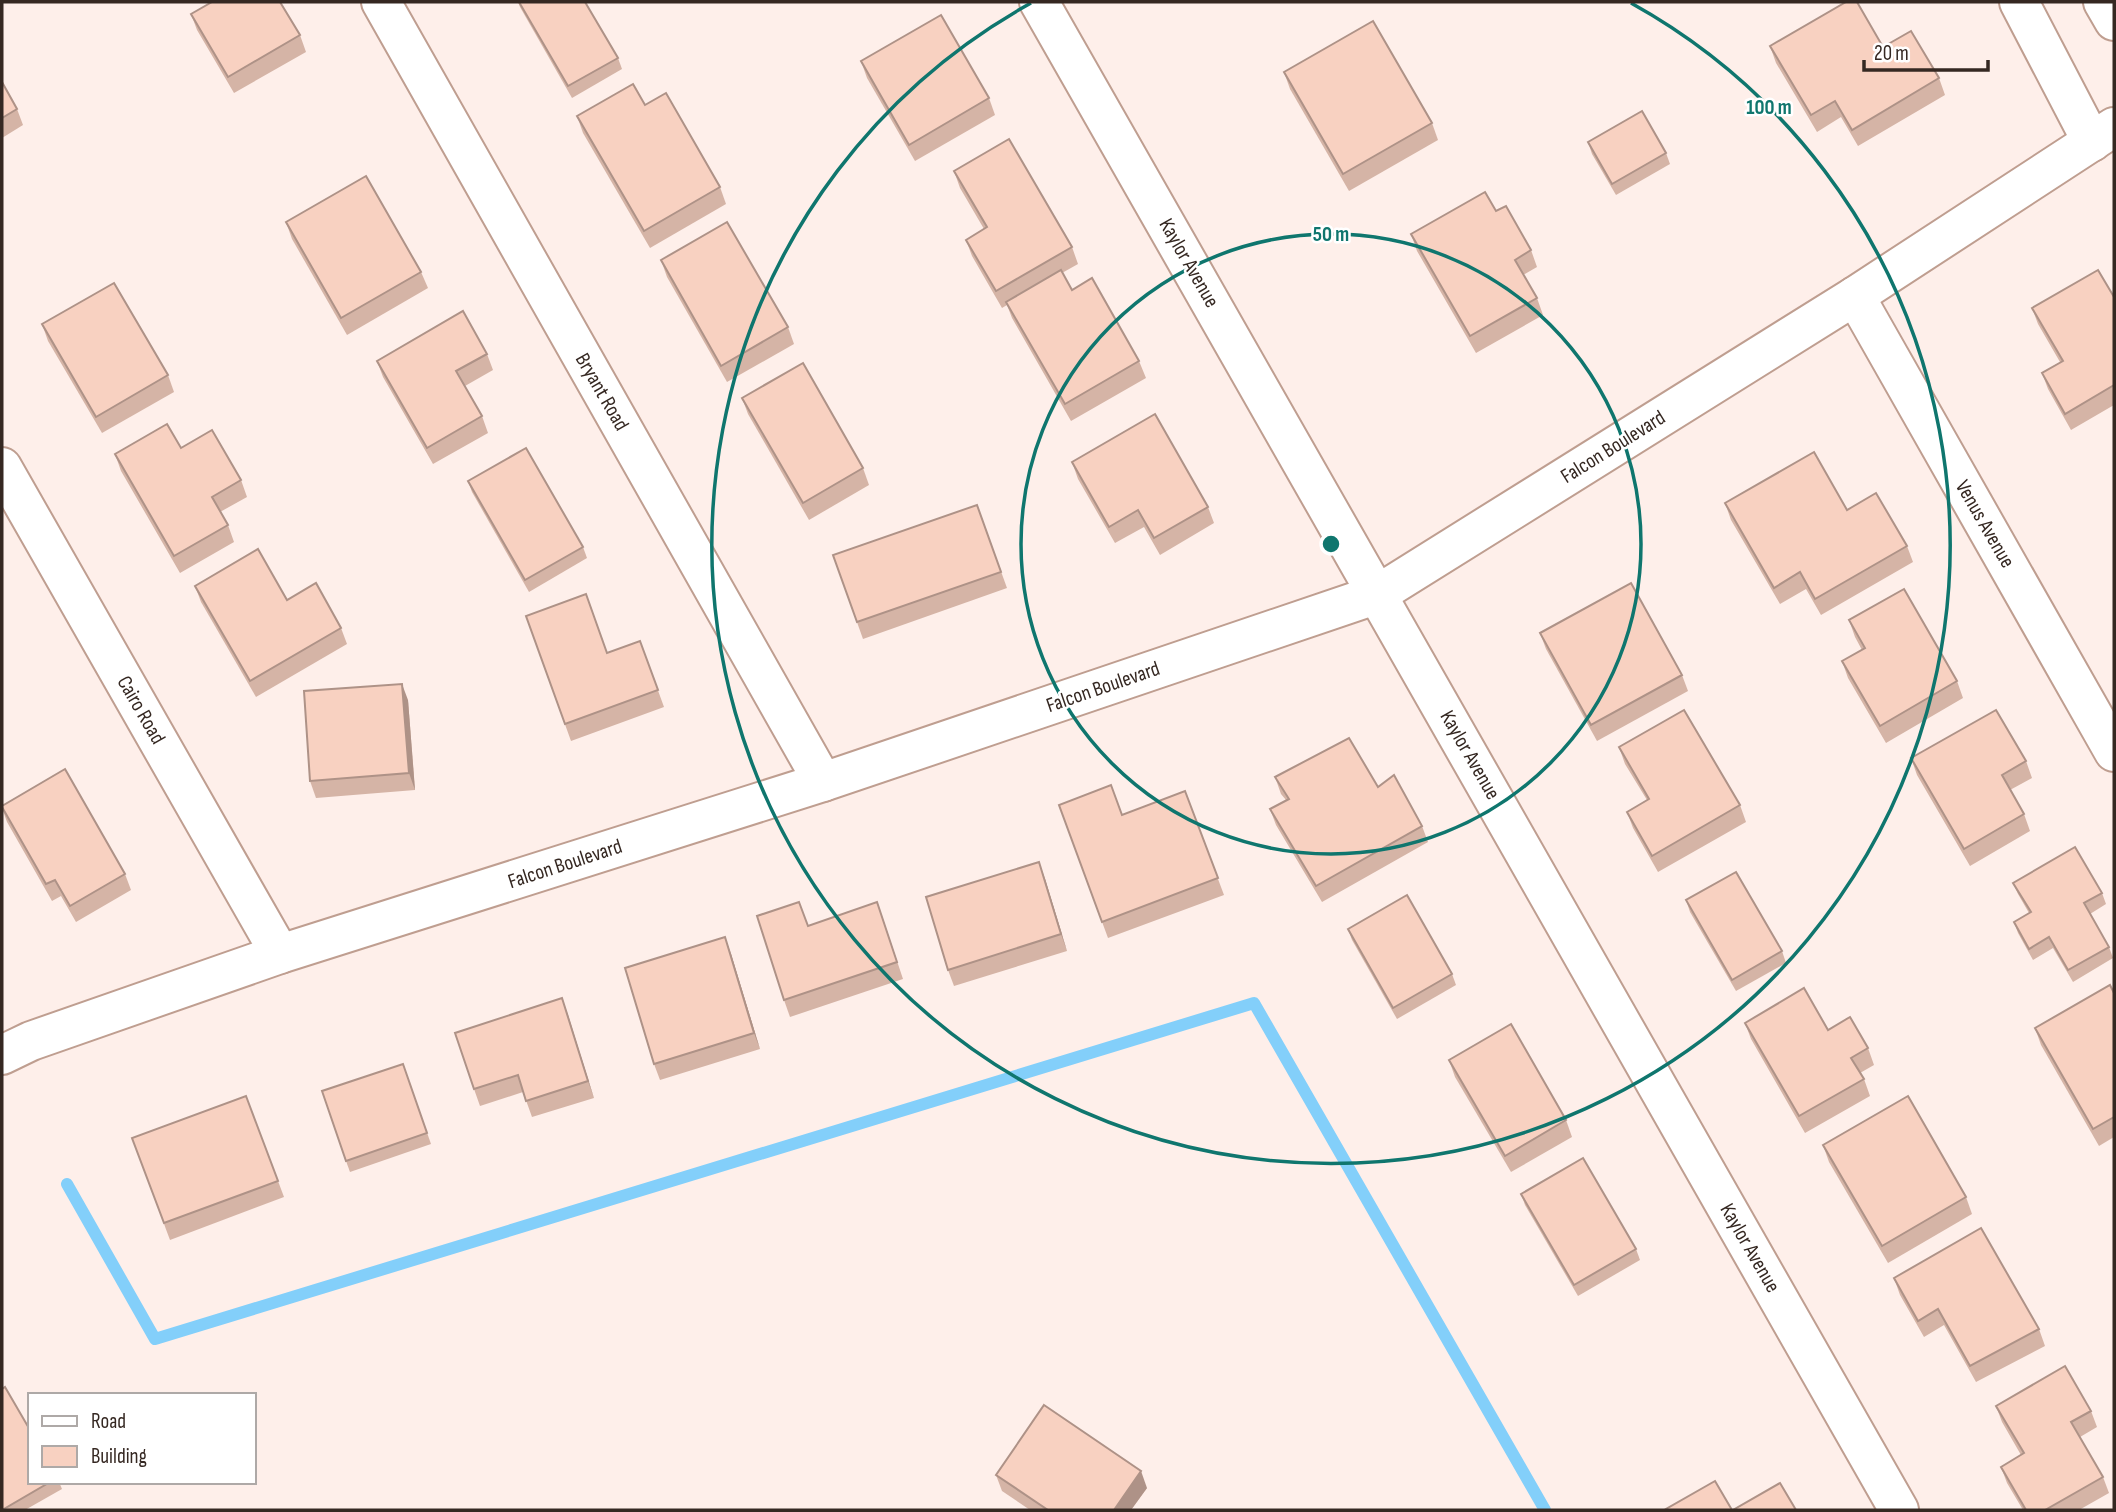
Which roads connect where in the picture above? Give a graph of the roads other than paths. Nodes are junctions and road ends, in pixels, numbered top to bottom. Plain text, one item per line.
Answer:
1 (381, 2) edge
2 (1039, 2) edge
3 (2019, 2) edge
4 (2103, 2) edge
5 (2114, 21) edge
6 (2103, 134) edge
7 (1855, 296) junction
8 (2, 467) edge
9 (1378, 594) junction
10 (2114, 752) edge
11 (823, 782) junction
12 (281, 954) junction
13 (2, 1055) edge
14 (1899, 1510) edge

1 - 11 street, Bryant Road
2 - 9 street, Kaylor Avenue
3 - 6 street
4 - 5 street
6 - 7 street, Falcon Boulevard
7 - 9 street, Falcon Boulevard
7 - 10 street, Venus Avenue
8 - 12 street, Cairo Road
9 - 11 street, Falcon Boulevard
9 - 14 street, Kaylor Avenue
11 - 12 street, Falcon Boulevard
12 - 13 street, Falcon Boulevard

